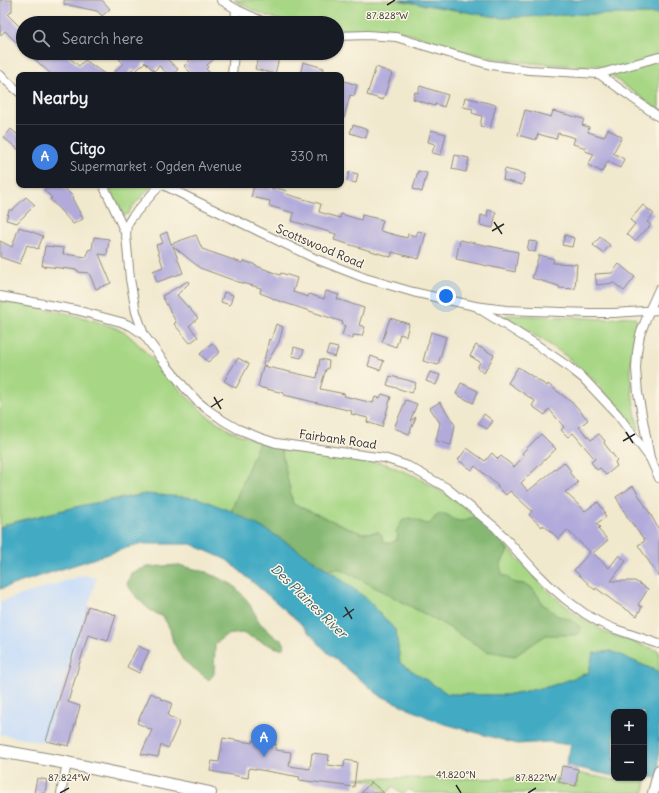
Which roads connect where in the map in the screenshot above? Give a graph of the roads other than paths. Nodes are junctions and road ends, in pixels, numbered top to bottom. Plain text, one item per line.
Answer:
1 (221, 0) edge
2 (236, 9) junction
3 (236, 16) edge
4 (251, 16) edge
5 (344, 36) edge
6 (659, 57) edge
7 (233, 60) edge
8 (232, 72) edge
9 (599, 74) junction
10 (0, 75) edge
11 (16, 89) edge
12 (659, 117) edge
13 (104, 188) edge
14 (159, 188) edge
15 (168, 188) edge
16 (126, 235) junction
17 (659, 289) edge
18 (0, 296) edge
19 (475, 306) junction
20 (659, 310) edge
21 (649, 311) junction
22 (144, 335) junction
23 (650, 458) junction
24 (659, 478) edge
25 (659, 644) edge
26 (0, 751) edge
27 (67, 763) junction
28 (659, 770) edge
29 (61, 793) edge
30 (210, 793) edge
31 (653, 793) edge

1 - 2 street
2 - 3 street
2 - 4 street
5 - 9 street
6 - 9 street
7 - 8 street
9 - 12 street
10 - 11 street
13 - 16 street
14 - 16 street
15 - 19 street, Scottswood Road
16 - 22 street
17 - 21 street
18 - 22 street, Fairbank Road
19 - 21 street, Scottswood Road
19 - 23 street, Scottswood Road
20 - 21 street, Scottswood Road
21 - 23 street
22 - 25 street, Fairbank Road
23 - 24 street
26 - 27 main road
27 - 29 street
27 - 30 main road
28 - 31 street

